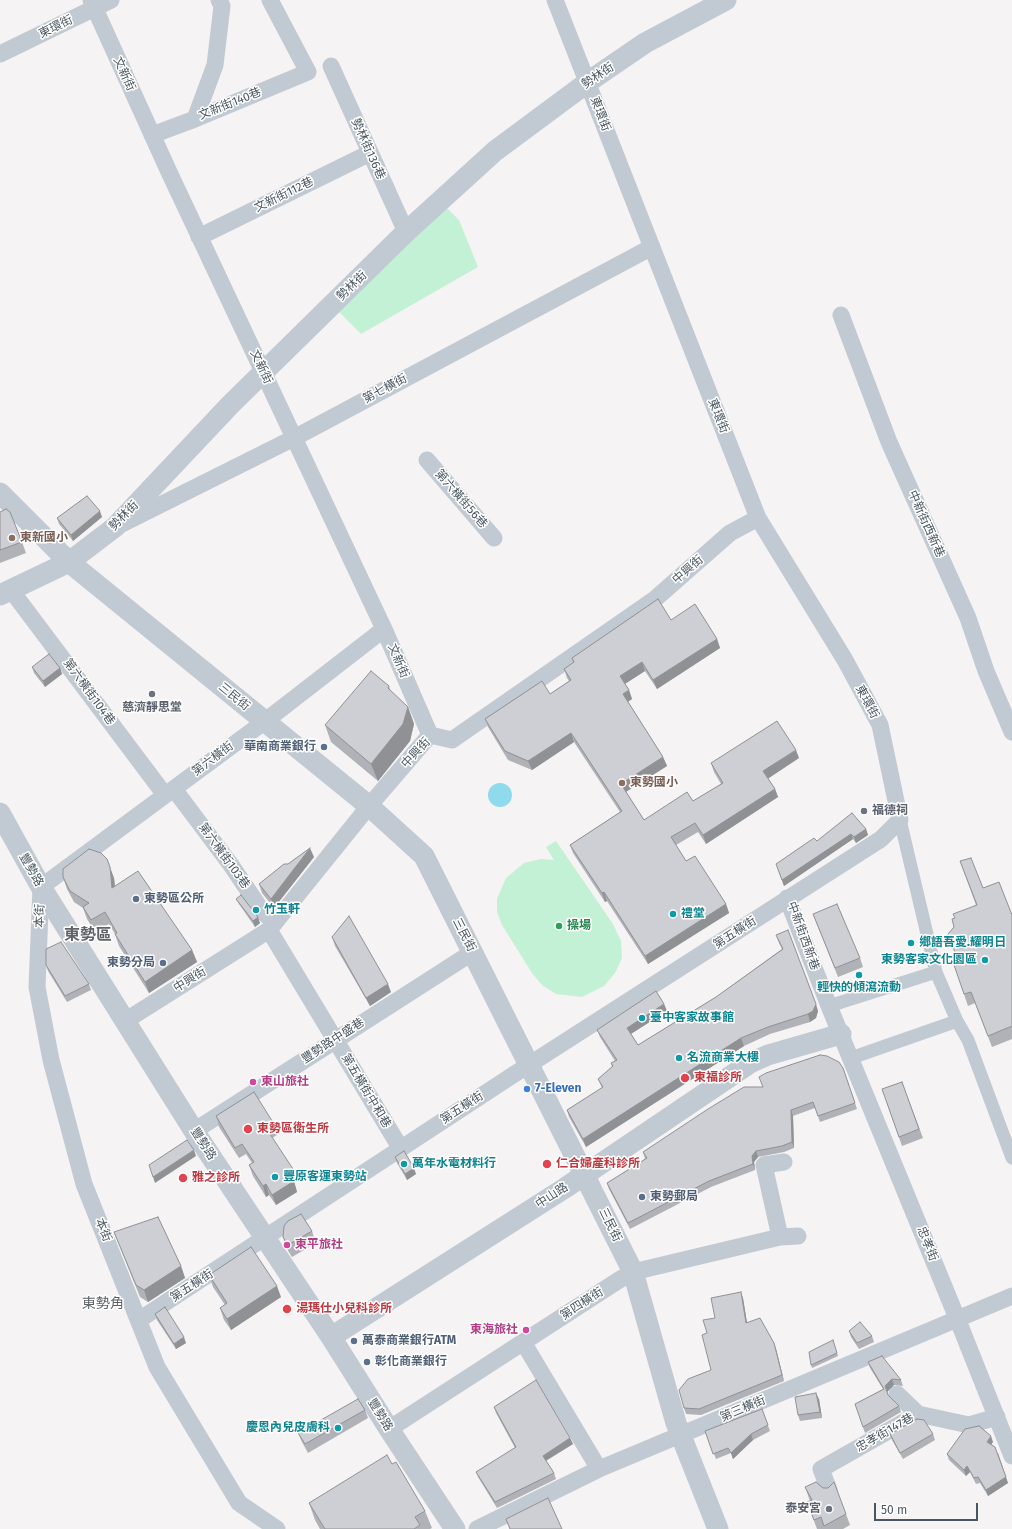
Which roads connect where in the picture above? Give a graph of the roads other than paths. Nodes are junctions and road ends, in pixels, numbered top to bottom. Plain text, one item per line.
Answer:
1 (111, 0) edge
2 (219, 0) edge
3 (270, 0) edge
4 (556, 0) edge
5 (713, 3) edge
6 (93, 4) edge
7 (0, 54) edge
8 (331, 66) dead end
9 (588, 82) junction
10 (195, 119) junction
11 (152, 134) junction
12 (370, 153) junction
13 (406, 232) junction
14 (199, 237) junction
15 (652, 247) junction
16 (841, 315) dead end
17 (263, 372) junction
18 (294, 438) junction
19 (427, 460) dead end
20 (0, 493) edge
21 (758, 518) junction
22 (115, 527) junction
23 (494, 538) dead end
24 (70, 562) junction
25 (6, 592) edge
26 (384, 629) junction
27 (264, 722) junction
28 (1012, 732) edge
29 (430, 736) junction
30 (169, 792) junction
31 (369, 806) junction
32 (0, 813) edge
33 (900, 820) junction
34 (40, 887) junction
35 (788, 898) junction
36 (272, 926) junction
37 (473, 952) junction
38 (936, 972) junction
39 (829, 1006) junction
40 (125, 1021) junction
41 (957, 1022) junction
42 (840, 1034) junction
43 (335, 1040) junction
44 (851, 1058) junction
45 (528, 1065) junction
46 (194, 1131) junction
47 (401, 1148) junction
48 (1012, 1158) edge
49 (784, 1162) dead end
50 (585, 1174) junction
51 (780, 1236) junction
52 (798, 1236) dead end
53 (265, 1239) junction
54 (633, 1272) junction
55 (1012, 1296) edge
56 (957, 1318) junction
57 (139, 1320) junction
58 (331, 1337) junction
59 (523, 1342) junction
60 (897, 1394) dead end
61 (918, 1414) junction
62 (997, 1417) junction
63 (389, 1429) junction
64 (681, 1436) junction
65 (1012, 1456) edge
66 (599, 1469) junction
67 (829, 1490) edge
68 (277, 1529) edge
69 (455, 1529) edge
70 (477, 1529) edge
71 (718, 1529) edge

1 - 6 street, 東環街
2 - 10 street
3 - 10 street, 文新街140巷
4 - 9 street, 東環街
5 - 9 street, 勢林街
6 - 7 street, 東環街
6 - 11 street, 文新街
8 - 12 street, 勢林街136巷
9 - 13 street, 勢林街
9 - 15 street, 東環街
10 - 11 street, 文新街140巷
11 - 14 street, 文新街
12 - 13 street, 勢林街136巷
12 - 14 street, 文新街112巷
13 - 17 street, 勢林街
14 - 17 street, 文新街
15 - 18 street, 第七橫街
15 - 21 street, 東環街
16 - 28 street, 中新街西新巷
17 - 18 street, 文新街
17 - 22 street, 勢林街
18 - 22 street, 第七橫街
18 - 26 street, 文新街
19 - 23 street, 第六橫街56巷
20 - 24 street, 三民街
21 - 29 street, 中興街
21 - 33 street, 東環街
22 - 24 street, 勢林街
24 - 25 street, 勢林街
24 - 27 street, 三民街
25 - 30 street, 第六橫街104巷
26 - 27 street, 第六橫街
26 - 29 street, 文新街
27 - 30 street, 第六橫街
27 - 31 street, 三民街
29 - 31 street, 中興街
30 - 34 street, 第六橫街
30 - 36 street, 第六橫街103巷
31 - 36 street, 中興街
31 - 37 street, 三民街
32 - 34 street, 豐勢路
33 - 35 street, 中新街西新巷
33 - 38 street
34 - 40 street, 豐勢路
34 - 57 street, 本街
35 - 39 street, 中新街西新巷
35 - 45 street, 第五橫街
36 - 40 street, 中興街
36 - 43 street, 第五橫街中和巷
37 - 43 street, 豐勢路中盛巷
37 - 45 street, 三民街
38 - 39 street
38 - 41 street
39 - 42 street, 中新街西新巷
40 - 46 street, 豐勢路
41 - 44 street
41 - 48 street
42 - 44 street, 忠孝街
42 - 50 street, 中山路
43 - 46 street, 豐勢路中盛巷
43 - 47 street, 第五橫街中和巷
44 - 56 street, 忠孝街
45 - 47 street, 第五橫街
45 - 50 street, 三民街
46 - 53 street, 豐勢路
47 - 53 street, 第五橫街
49 - 51 street
50 - 54 street, 三民街
50 - 58 street, 中山路
51 - 52 street, 第四橫街
51 - 54 street, 第四橫街
53 - 57 street, 第五橫街
53 - 58 street, 豐勢路
54 - 59 street, 第四橫街
54 - 64 street, 三民街
55 - 56 street, 第三橫街
56 - 62 street, 忠孝街
56 - 64 street, 第三橫街
57 - 68 street, 本街
58 - 63 street, 豐勢路
59 - 63 street, 第四橫街
59 - 66 street
60 - 61 street
61 - 62 street, 忠孝街147巷
61 - 67 street, 忠孝街147巷
62 - 65 street, 忠孝街
63 - 69 street, 豐勢路
64 - 66 street, 第三橫街
64 - 71 street, 三民街
66 - 70 street, 第三橫街

